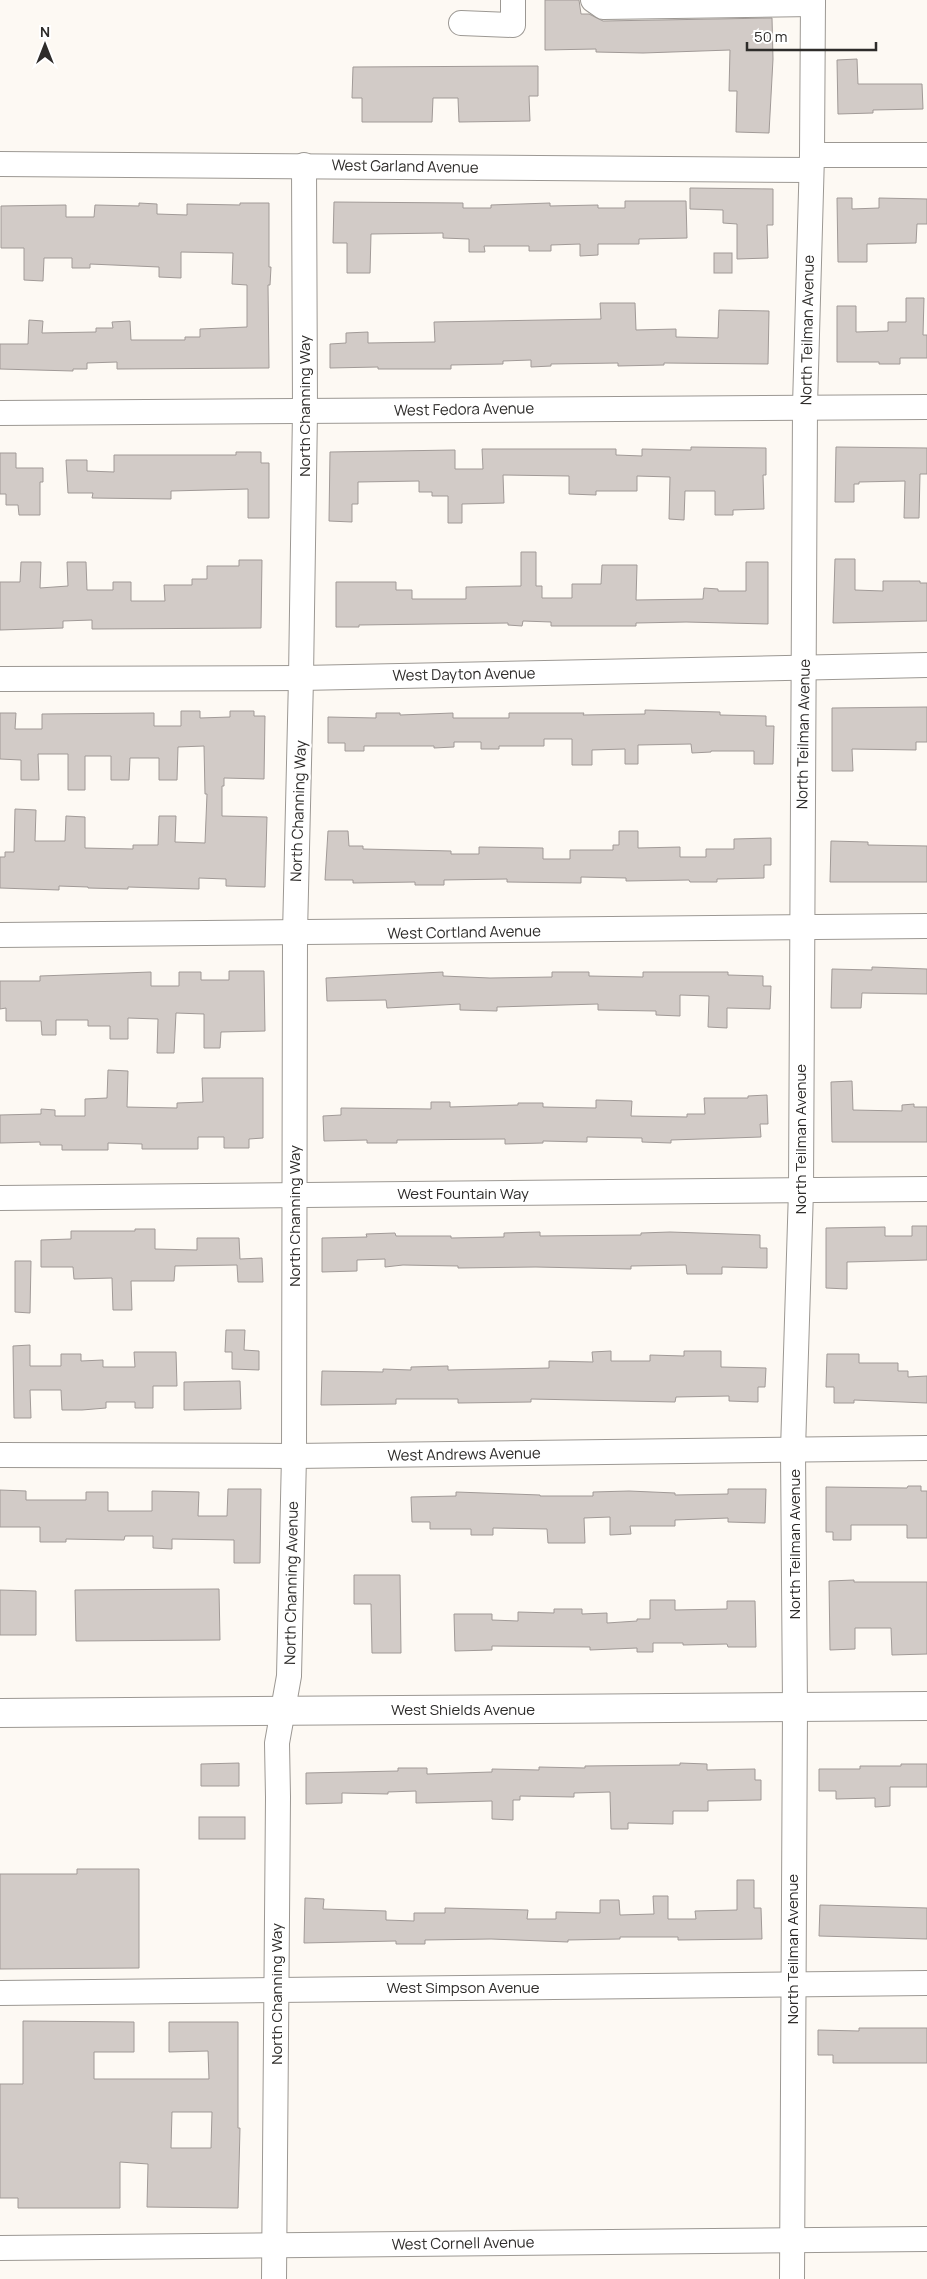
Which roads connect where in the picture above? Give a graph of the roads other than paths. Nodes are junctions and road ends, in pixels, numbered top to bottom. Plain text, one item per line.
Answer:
1 (513, 0) edge
2 (593, 0) edge
3 (813, 2) edge
4 (461, 23) dead end
5 (927, 155) edge
6 (812, 162) junction
7 (0, 164) edge
8 (304, 165) junction
9 (805, 406) junction
10 (927, 407) edge
11 (305, 411) junction
12 (0, 413) edge
13 (927, 665) edge
14 (804, 666) junction
15 (302, 678) junction
16 (0, 679) edge
17 (927, 926) edge
18 (801, 927) junction
19 (294, 934) junction
20 (0, 935) edge
21 (927, 1189) edge
22 (801, 1190) junction
23 (294, 1194) junction
24 (0, 1198) edge
25 (927, 1448) edge
26 (793, 1450) junction
27 (0, 1455) edge
28 (294, 1456) junction
29 (927, 1706) edge
30 (795, 1707) junction
31 (283, 1709) junction
32 (0, 1712) edge
33 (927, 1983) edge
34 (792, 1985) junction
35 (276, 1989) junction
36 (0, 1993) edge
37 (927, 2239) edge
38 (792, 2240) junction
39 (274, 2244) junction
40 (0, 2248) edge
41 (274, 2279) edge
42 (792, 2279) edge

1 - 4 street
2 - 3 street
3 - 6 street, North Teilman Avenue
5 - 6 street, West Garland Avenue
6 - 8 street, West Garland Avenue
6 - 9 street, North Teilman Avenue
7 - 8 street, West Garland Avenue
8 - 11 street, North Channing Way
9 - 10 street, West Fedora Avenue
9 - 11 street, West Fedora Avenue
9 - 14 street, North Teilman Avenue
11 - 12 street, West Fedora Avenue
11 - 15 street, North Channing Way
13 - 14 street, West Dayton Avenue
14 - 15 street, West Dayton Avenue
14 - 18 street, North Teilman Avenue
15 - 16 street, West Dayton Avenue
15 - 19 street, North Channing Way
17 - 18 street, West Cortland Avenue
18 - 19 street, West Cortland Avenue
18 - 22 street, North Teilman Avenue
19 - 20 street, West Cortland Avenue
19 - 23 street, North Channing Way
21 - 22 street, West Fountain Way
22 - 23 street, West Fountain Way
22 - 26 street, North Teilman Avenue
23 - 24 street, West Fountain Way
23 - 28 street, North Channing Way
25 - 26 street, West Andrews Avenue
26 - 28 street, West Andrews Avenue
26 - 30 street, North Teilman Avenue
27 - 28 street, West Andrews Avenue
28 - 31 street, North Channing Avenue
29 - 30 main road, West Shields Avenue
30 - 31 main road, West Shields Avenue
30 - 34 street, North Teilman Avenue
31 - 32 main road, West Shields Avenue
31 - 35 street, North Channing Way
33 - 34 street, West Simpson Avenue
34 - 35 street, West Simpson Avenue
34 - 38 street, North Teilman Avenue
35 - 36 street, West Simpson Avenue
35 - 39 street, North Channing Way
37 - 38 street, West Cornell Avenue
38 - 39 street, West Cornell Avenue
38 - 42 street, North Teilman Avenue
39 - 40 street, West Cornell Avenue
39 - 41 street, North Channing Way

